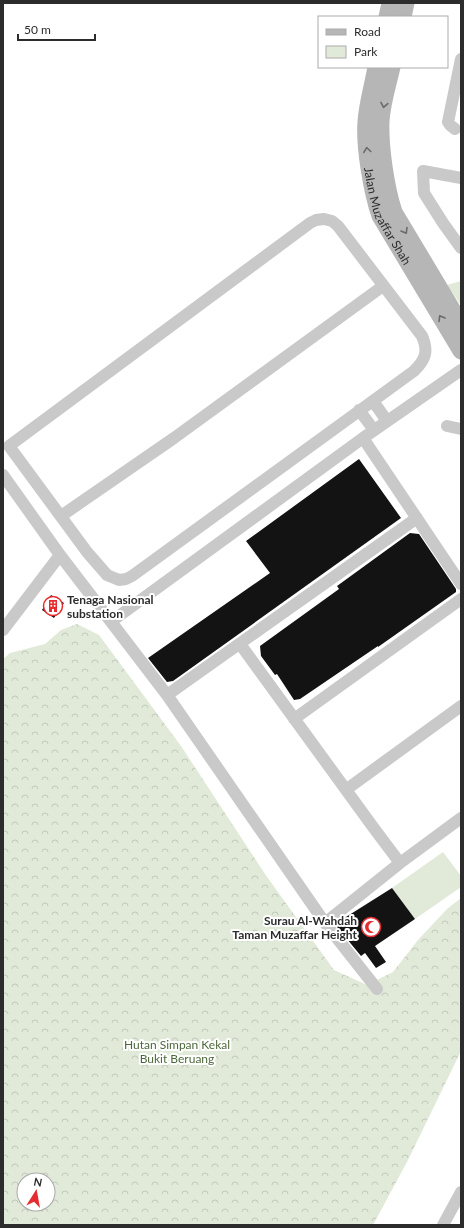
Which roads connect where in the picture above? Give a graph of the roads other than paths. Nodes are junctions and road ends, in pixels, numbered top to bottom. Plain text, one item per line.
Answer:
1 (390, 3) edge
2 (406, 3) edge
3 (387, 16) edge
4 (403, 16) edge
5 (461, 59) edge
6 (376, 68) edge
7 (392, 68) edge
8 (458, 84) edge
9 (454, 129) dead end
10 (461, 178) edge
11 (461, 248) edge
12 (383, 286) junction
13 (461, 324) edge
14 (461, 351) edge
15 (461, 370) edge
16 (373, 401) junction
17 (359, 410) junction
18 (388, 421) junction
19 (447, 426) dead end
20 (461, 429) edge
21 (374, 430) junction
22 (363, 438) junction
23 (3, 475) edge
24 (61, 516) junction
25 (417, 518) junction
26 (60, 555) junction
27 (461, 584) edge
28 (461, 599) edge
29 (112, 621) junction
30 (3, 630) edge
31 (240, 644) junction
32 (167, 695) junction
33 (461, 706) edge
34 (294, 719) junction
35 (346, 790) junction
36 (461, 818) edge
37 (400, 863) junction
38 (325, 923) junction
39 (377, 989) dead end
40 (461, 1192) edge
41 (443, 1225) edge

1 - 3 main road
2 - 4 main road
5 - 8 street
14 -> 6 main road, Jalan Muzaffar Shah
7 -> 13 main road, Jalan Muzaffar Shah
8 - 9 street
10 - 11 street
12 - 16 street
12 - 24 street
12 - 24 street
15 - 18 street
16 - 17 street
16 - 18 street
17 - 21 street
17 - 24 street
18 - 21 street
19 - 20 street
21 - 22 street
22 - 25 street
22 - 29 street
23 - 26 street
25 - 27 street
25 - 31 street
26 - 29 street
26 - 30 street
28 - 34 street
29 - 32 street
31 - 32 street
31 - 34 street
32 - 38 street
33 - 35 street
34 - 35 street
35 - 37 street
36 - 37 street
37 - 38 street
38 - 39 street
40 - 41 street

